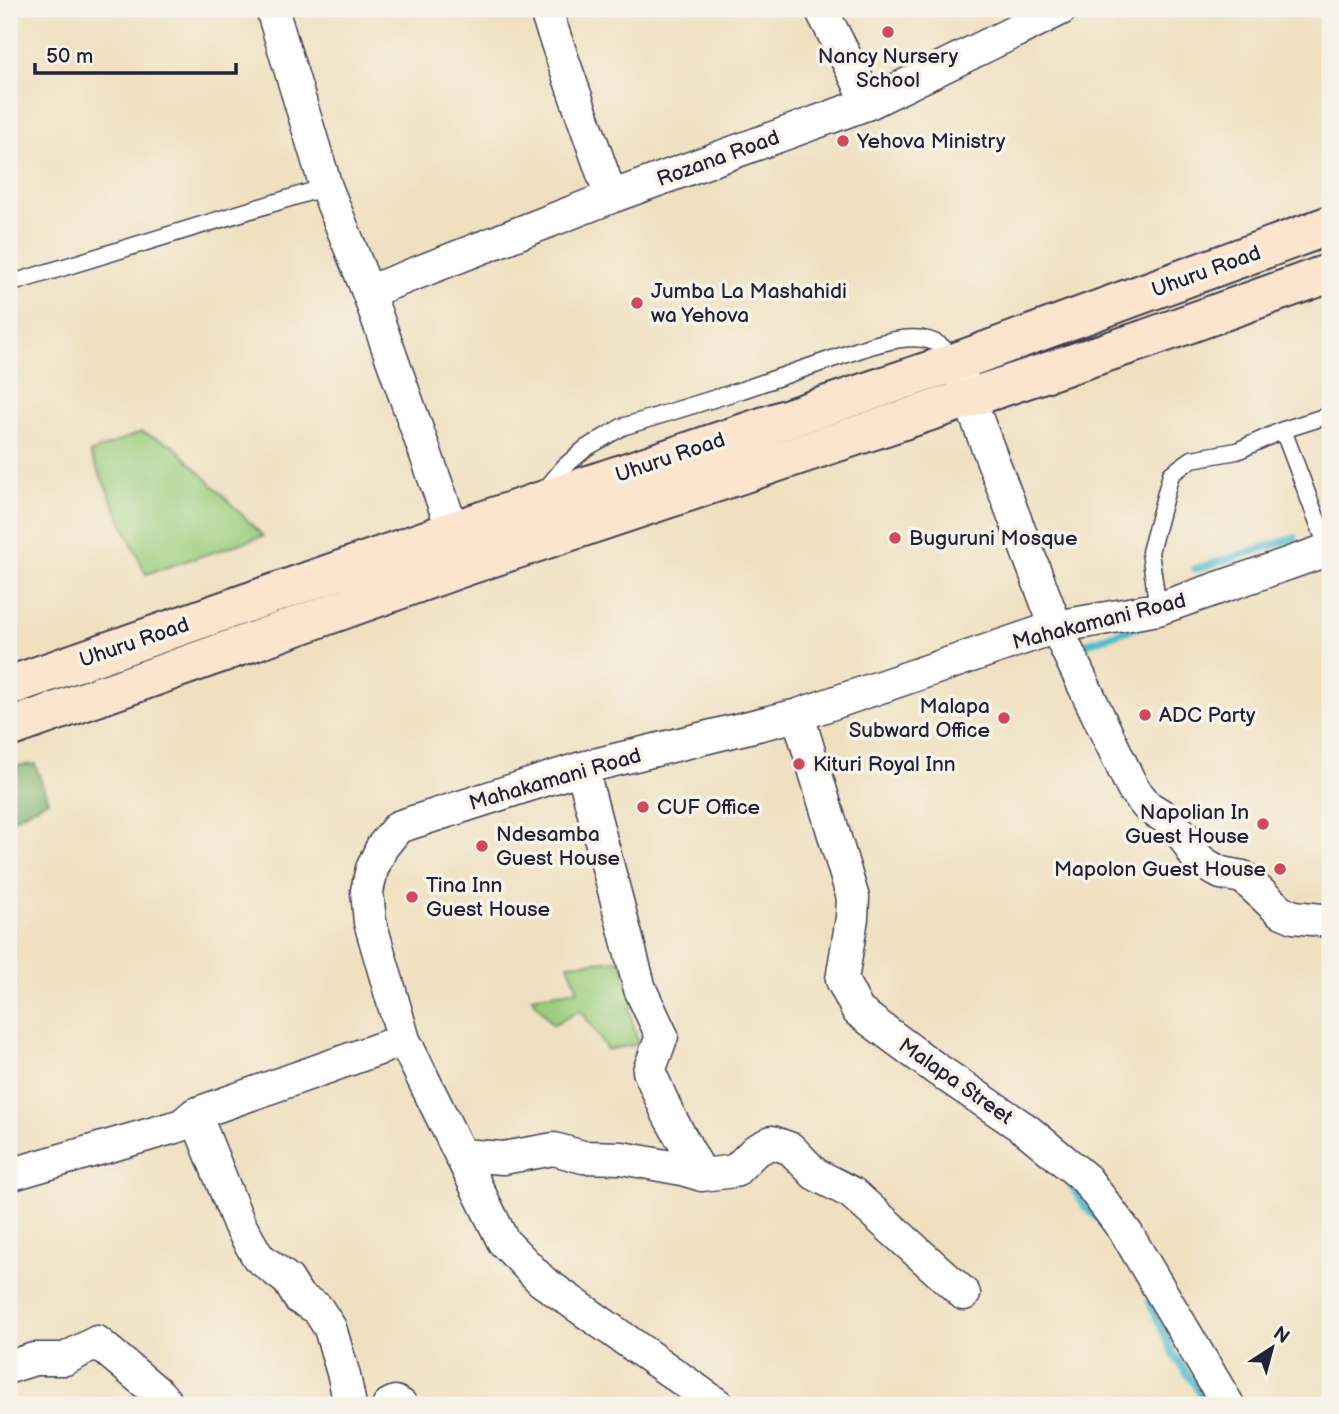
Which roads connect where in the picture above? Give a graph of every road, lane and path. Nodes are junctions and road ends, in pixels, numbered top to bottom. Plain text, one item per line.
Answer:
1 (272, 9) edge
2 (545, 9) edge
3 (821, 9) edge
4 (1061, 9) edge
5 (869, 103) junction
6 (326, 187) junction
7 (611, 197) junction
8 (1330, 225) edge
9 (1330, 273) edge
10 (9, 284) edge
11 (368, 292) junction
12 (956, 362) junction
13 (969, 398) junction
14 (1330, 415) edge
15 (1283, 430) junction
16 (459, 548) junction
17 (1330, 551) edge
18 (1158, 609) junction
19 (1056, 626) junction
20 (9, 686) edge
21 (798, 715) junction
22 (9, 728) edge
23 (582, 768) junction
24 (1330, 921) edge
25 (404, 1040) junction
26 (195, 1114) junction
27 (461, 1155) junction
28 (9, 1175) edge
29 (702, 1175) junction
30 (964, 1294) dead end
31 (9, 1367) edge
32 (168, 1405) edge
33 (350, 1405) edge
34 (389, 1405) edge
35 (401, 1405) edge
36 (718, 1405) edge
37 (1228, 1405) edge

1 - 6 street
2 - 7 street
3 - 5 street
4 - 5 street, Rozana Road
5 - 7 street, Rozana Road
6 - 10 lane
6 - 11 street
7 - 11 street, Rozana Road
8 - 12 main road, Uhuru Road
9 - 13 main road, Uhuru Road
11 - 16 street
12 - 13 street
12 - 16 main road, Uhuru Road
13 - 16 main road, Uhuru Road
13 - 19 street
14 - 15 lane
15 - 17 lane
15 - 18 lane
16 - 20 main road, Uhuru Road
16 - 22 main road, Uhuru Road
17 - 18 street, Mahakamani Road
18 - 19 street, Mahakamani Road
19 - 21 street, Mahakamani Road
19 - 24 street
21 - 23 street, Mahakamani Road
21 - 37 street, Malapa Street
23 - 25 street, Mahakamani Road
23 - 29 street
25 - 26 street
25 - 27 street
26 - 28 street
26 - 33 street
27 - 29 street
27 - 36 street
29 - 30 street
31 - 32 street
34 - 35 street

